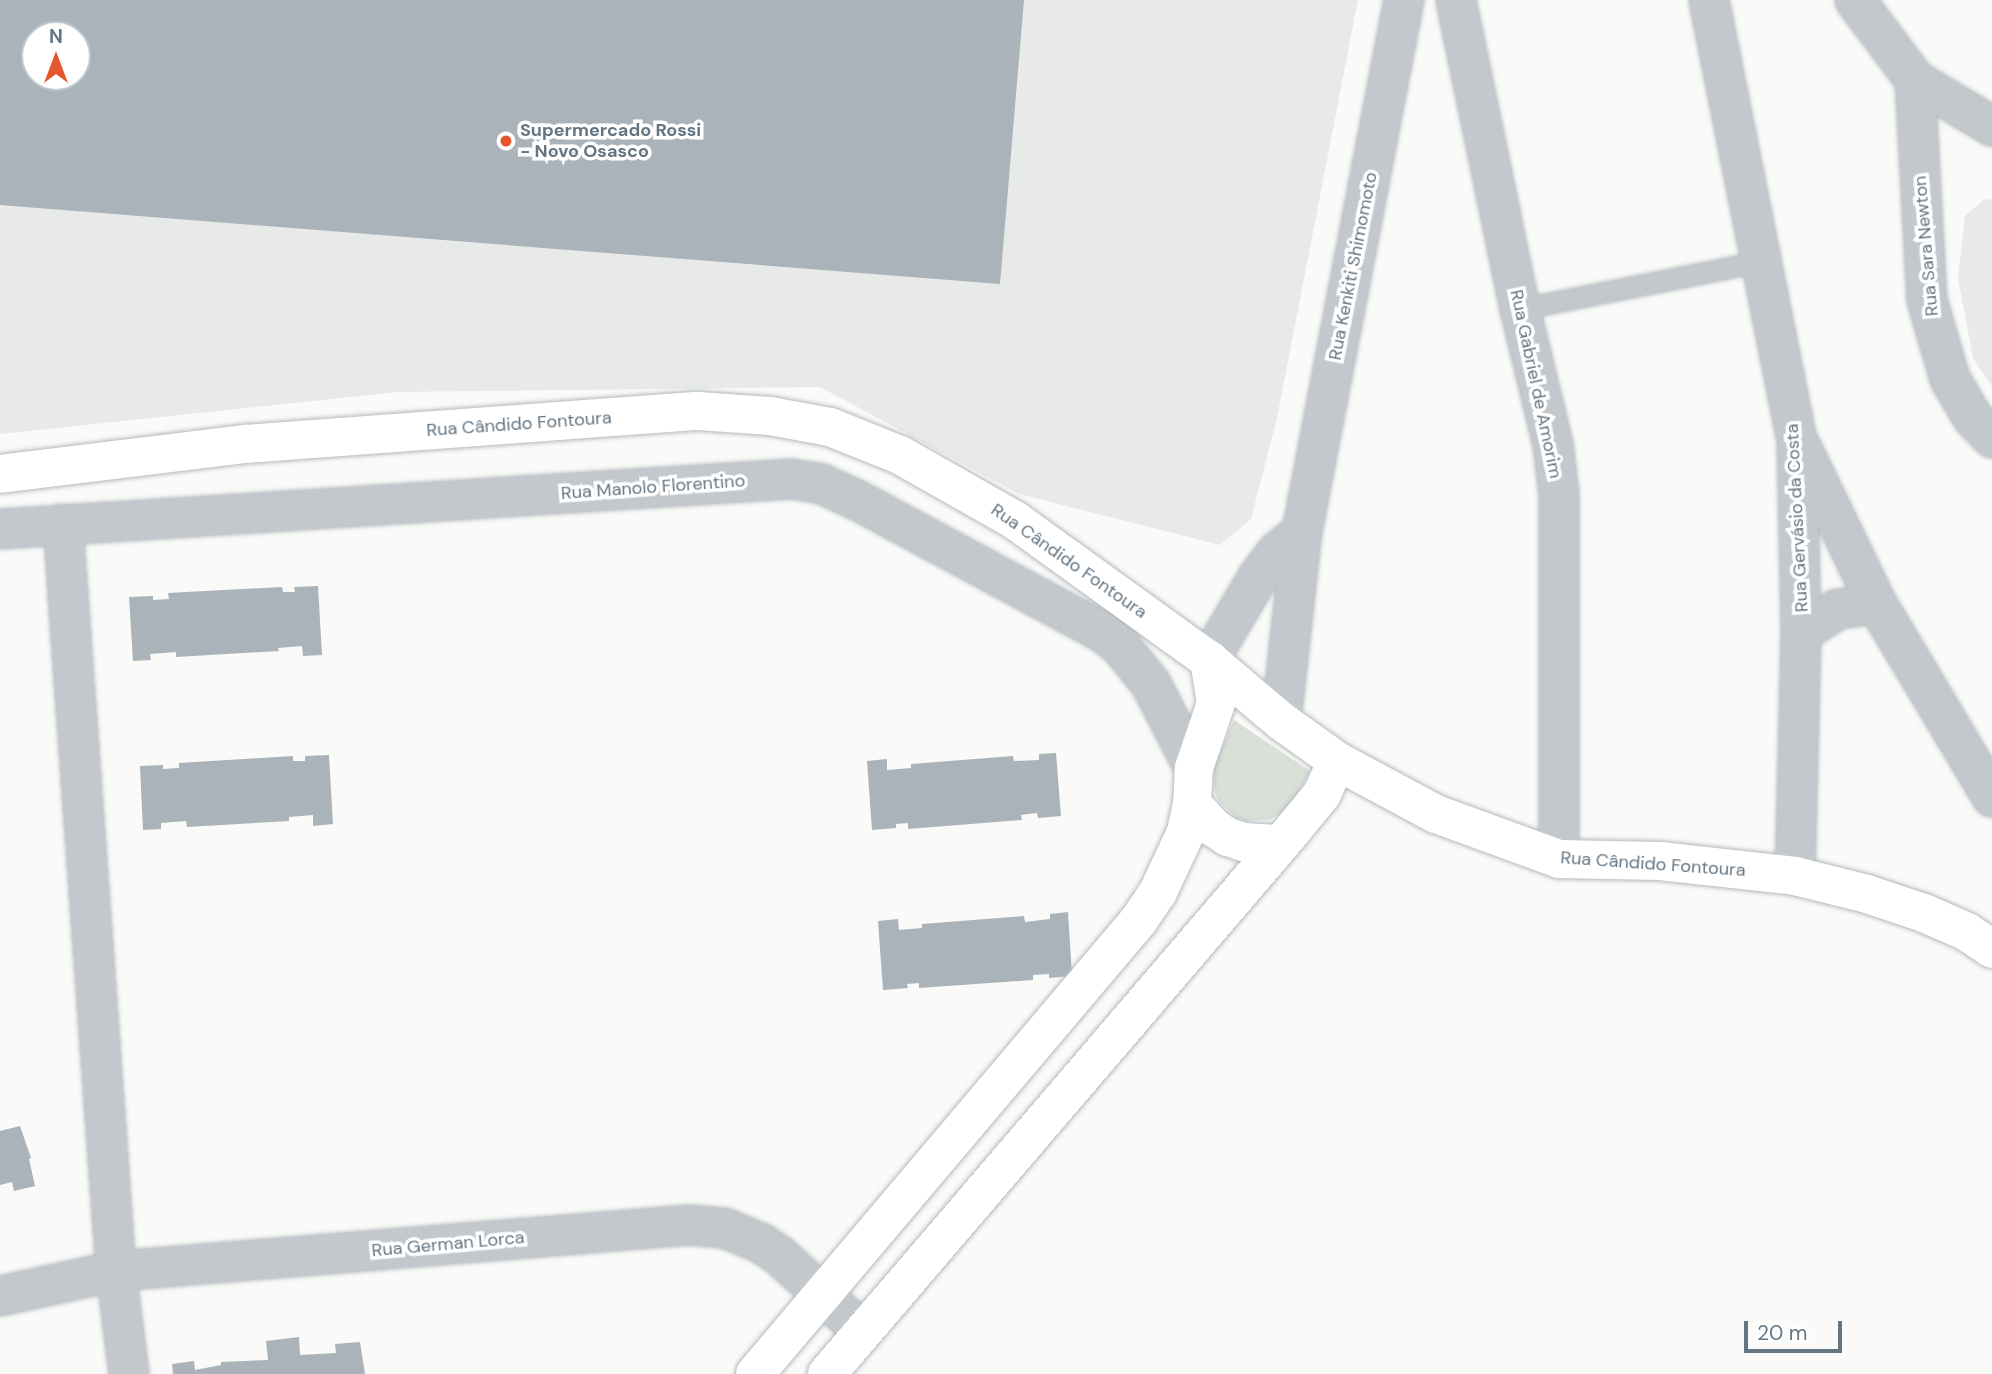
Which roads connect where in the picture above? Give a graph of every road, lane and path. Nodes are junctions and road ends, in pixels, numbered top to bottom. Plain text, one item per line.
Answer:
1 (1404, 0) edge
2 (1456, 0) edge
3 (1709, 0) edge
4 (1855, 0) edge
5 (1915, 80) junction
6 (1992, 127) edge
7 (1762, 261) junction
8 (1520, 309) junction
9 (1992, 438) edge
10 (1797, 440) junction
11 (0, 474) edge
12 (63, 524) junction
13 (0, 529) edge
14 (1302, 532) junction
15 (1877, 604) junction
16 (1801, 633) junction
17 (1209, 660) junction
18 (1281, 721) junction
19 (1337, 761) junction
20 (1986, 773) edge
21 (1193, 786) junction
22 (1279, 844) junction
23 (1559, 859) junction
24 (1795, 876) junction
25 (1989, 944) edge
26 (116, 1270) junction
27 (821, 1295) junction
28 (0, 1296) edge
29 (863, 1332) junction
30 (129, 1374) edge
31 (755, 1374) edge
32 (827, 1374) edge

1 - 14 street, Rua Kenkiti Shimomoto
2 - 8 street, Rua Gabriel de Amorim
3 - 7 street, Rua Gervásio da Costa
4 - 5 street
5 - 6 street
5 - 9 street, Rua Sara Newton
7 - 8 lane
7 - 10 street, Rua Gervásio da Costa
8 - 23 street, Rua Gabriel de Amorim
10 - 15 street
10 - 16 street, Rua Gervásio da Costa
11 - 17 main road, Rua Cândido Fontoura
12 - 13 street, Rua Manolo Florentino
12 - 21 street, Rua Manolo Florentino
12 - 26 street
14 - 17 street
14 - 18 street, Rua Kenkiti Shimomoto
15 - 16 street
15 - 20 street
16 - 24 street, Rua Gervásio da Costa
17 - 18 main road, Rua Cândido Fontoura
17 - 21 main road
18 - 19 main road, Rua Cândido Fontoura
19 - 22 main road
19 - 23 main road, Rua Cândido Fontoura
21 - 22 main road
21 - 27 main road
22 - 29 main road
23 - 24 main road, Rua Cândido Fontoura
24 - 25 main road, Rua Cândido Fontoura
26 - 27 street, Rua German Lorca
26 - 28 street, Rua German Lorca
26 - 30 street
27 - 29 street, Rua German Lorca
27 - 31 main road
29 - 32 main road

